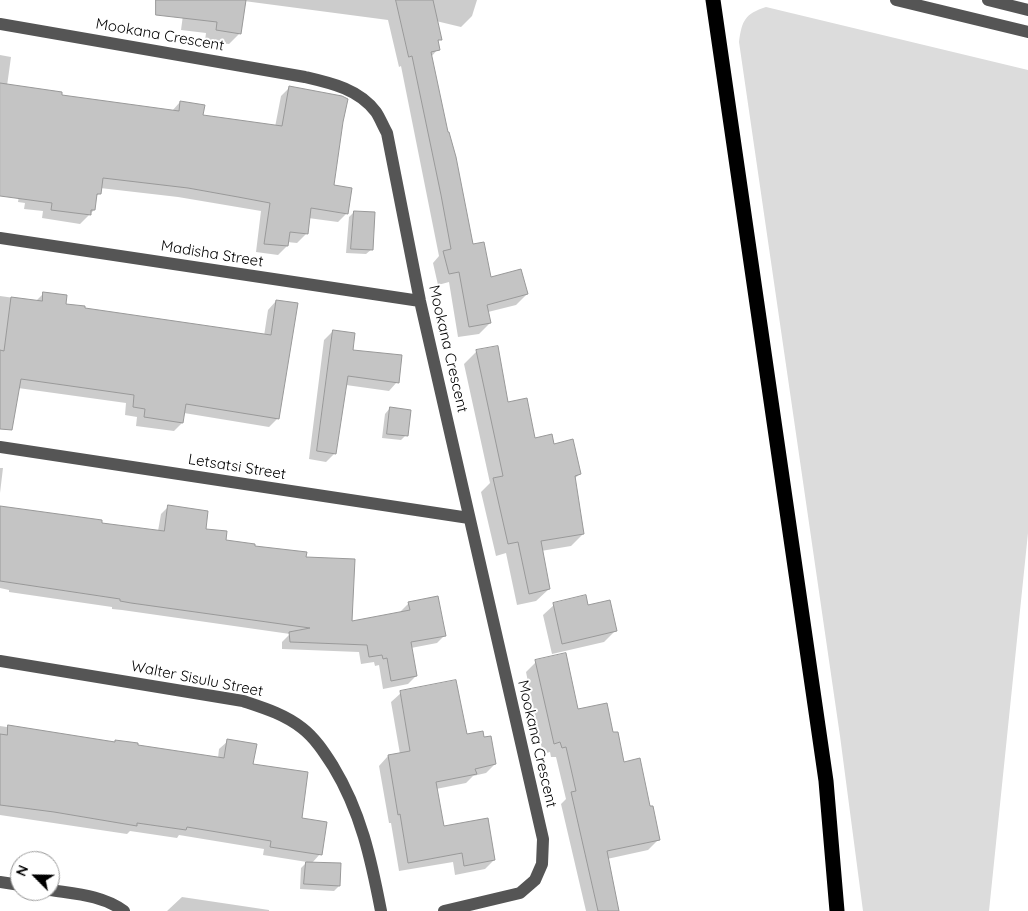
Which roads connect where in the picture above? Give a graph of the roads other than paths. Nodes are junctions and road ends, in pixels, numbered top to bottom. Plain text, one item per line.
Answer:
1 (713, 0) edge
2 (896, 0) edge
3 (988, 0) edge
4 (1028, 10) edge
5 (0, 24) edge
6 (1028, 32) edge
7 (0, 238) edge
8 (420, 301) junction
9 (0, 447) edge
10 (469, 518) junction
11 (0, 661) edge
12 (60, 891) edge
13 (124, 911) edge
14 (381, 911) edge
15 (444, 911) edge
16 (837, 911) edge

1 - 16 highway
2 - 6 street
3 - 4 street
5 - 8 street, Mookana Crescent
7 - 8 street, Madisha Street
8 - 10 street, Mookana Crescent
9 - 10 street, Letsatsi Street
10 - 15 street, Mookana Crescent
11 - 14 street, Walter Sisulu Street
12 - 13 street

